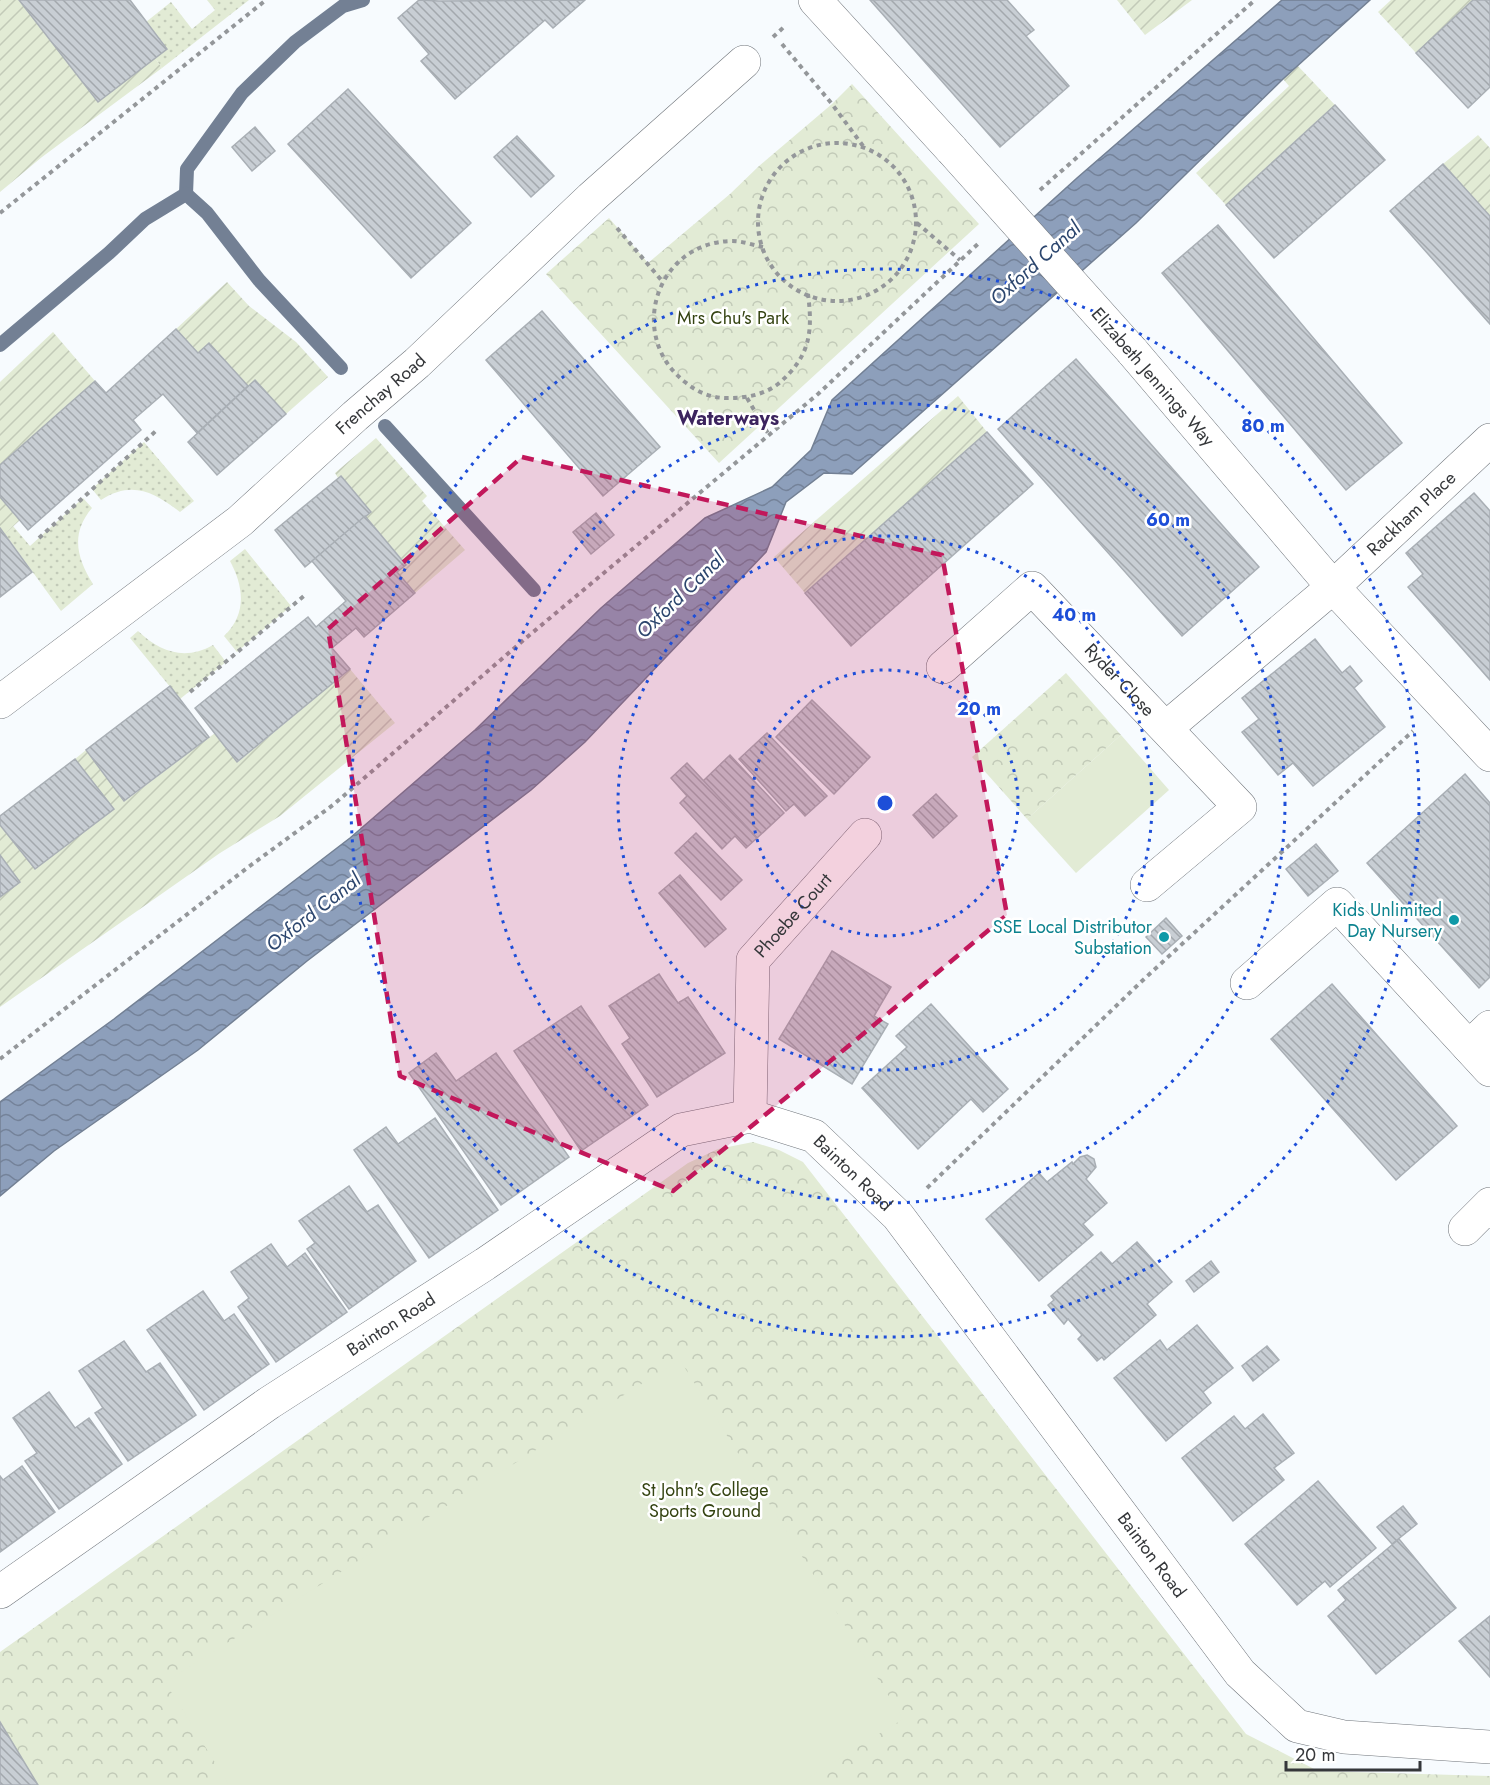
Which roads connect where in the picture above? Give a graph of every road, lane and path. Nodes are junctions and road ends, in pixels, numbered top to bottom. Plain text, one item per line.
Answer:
1 (266, 0) edge
2 (815, 0) edge
3 (1255, 0) edge
4 (775, 35) junction
5 (744, 62) joint
6 (864, 147) junction
7 (1038, 192) dead end
8 (591, 198) junction
9 (0, 213) edge
10 (916, 222) junction
11 (986, 237) dead end
12 (763, 247) junction
13 (960, 260) junction
14 (664, 282) junction
15 (808, 294) junction
16 (747, 398) junction
17 (158, 429) dead end
18 (770, 435) junction
19 (1490, 440) edge
20 (39, 538) dead end
21 (1333, 587) junction
22 (305, 595) dead end
23 (943, 667) dead end
24 (190, 692) dead end
25 (0, 702) edge
26 (1441, 703) junction
27 (1166, 728) junction
28 (1490, 755) edge
29 (865, 835) dead end
30 (1147, 885) dead end
31 (1247, 983) dead end
32 (1483, 1048) edge
33 (0, 1059) edge
34 (750, 1116) junction
35 (1490, 1204) edge
36 (898, 1216) junction
37 (1465, 1229) dead end
38 (0, 1592) edge
39 (1490, 1747) edge

1 - 9 path
2 - 4 path
2 - 21 street, Elizabeth Jennings Way, bridge
3 - 7 path
4 - 5 path
4 - 6 path
5 - 8 street, Frenchay Road
6 - 10 path
6 - 12 path
8 - 14 path
8 - 25 street, Frenchay Road
10 - 13 path
10 - 15 path
11 - 13 path
12 - 14 path
12 - 15 path
13 - 18 path
14 - 16 path
15 - 16 path
16 - 18 path
17 - 20 path
18 - 33 path
19 - 21 street, Rackham Place
21 - 26 street, Elizabeth Jennings Way
21 - 27 street, Ryder Close
22 - 24 path
23 - 27 street, Ryder Close
26 - 28 street, Elizabeth Jennings Way
26 - 36 path
27 - 30 street, Ryder Close
29 - 34 street, Phoebe Court
31 - 32 street
34 - 36 street, Bainton Road
34 - 38 street, Bainton Road
35 - 37 street
36 - 39 street, Bainton Road

